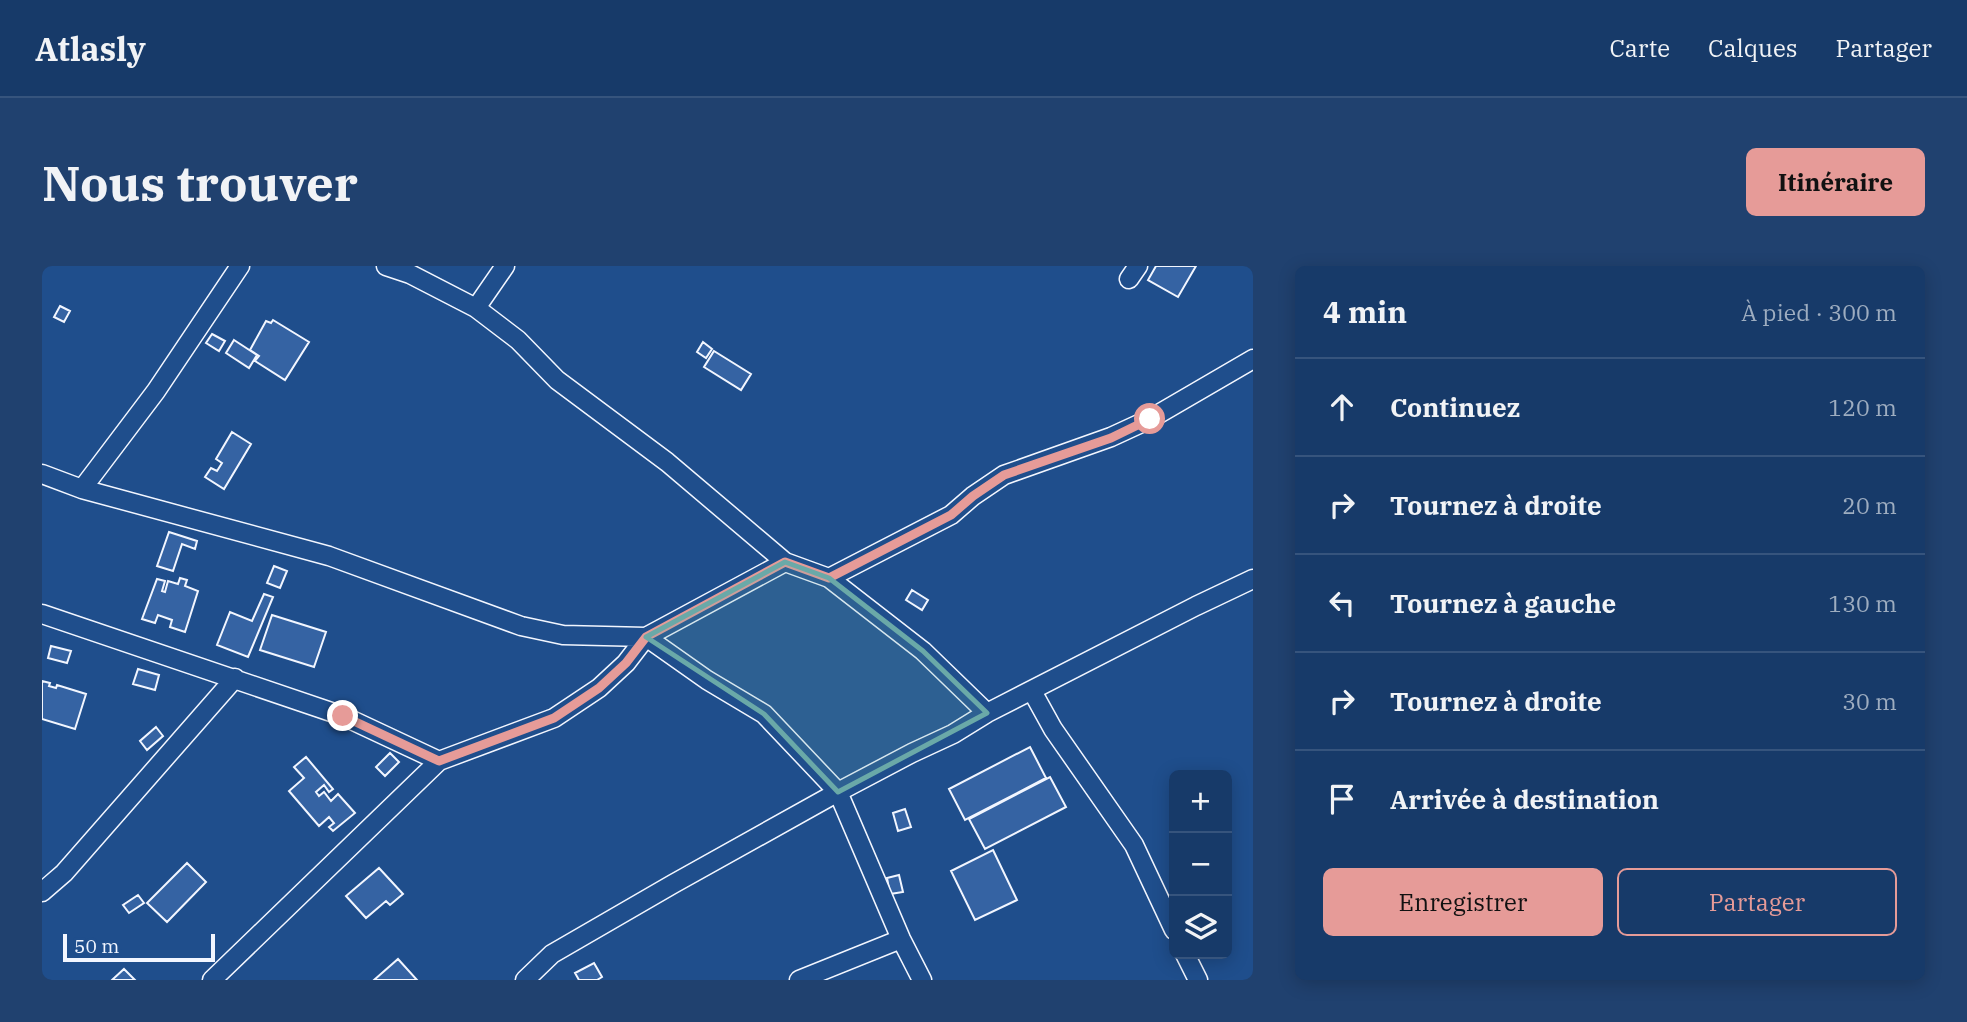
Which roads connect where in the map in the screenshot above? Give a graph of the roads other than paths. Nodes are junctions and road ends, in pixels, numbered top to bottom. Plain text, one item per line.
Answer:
1 (240, 266) edge
2 (386, 266) edge
3 (505, 266) edge
4 (476, 308) junction
5 (1253, 359) edge
6 (42, 474) edge
7 (82, 489) junction
8 (785, 562) junction
9 (829, 578) junction
10 (1253, 579) edge
11 (42, 614) edge
12 (646, 637) junction
13 (235, 678) junction
14 (1032, 691) junction
15 (987, 713) junction
16 (439, 761) junction
17 (838, 792) junction
18 (42, 892) edge
19 (1169, 919) edge
20 (901, 939) junction
21 (1188, 959) edge
22 (212, 980) edge
23 (525, 980) edge
24 (799, 980) edge
25 (922, 980) edge
26 (1198, 980) edge

1 - 7 street
2 - 4 street
3 - 4 street
4 - 8 street
5 - 9 street
6 - 7 street
7 - 12 street
8 - 9 street
8 - 12 street
9 - 15 street
10 - 14 street
11 - 13 street
12 - 16 street
12 - 17 street
13 - 16 street
13 - 18 street
14 - 15 street
14 - 19 street
15 - 17 street
16 - 22 street
17 - 20 street
17 - 23 street
20 - 24 street
20 - 25 street
21 - 26 street

